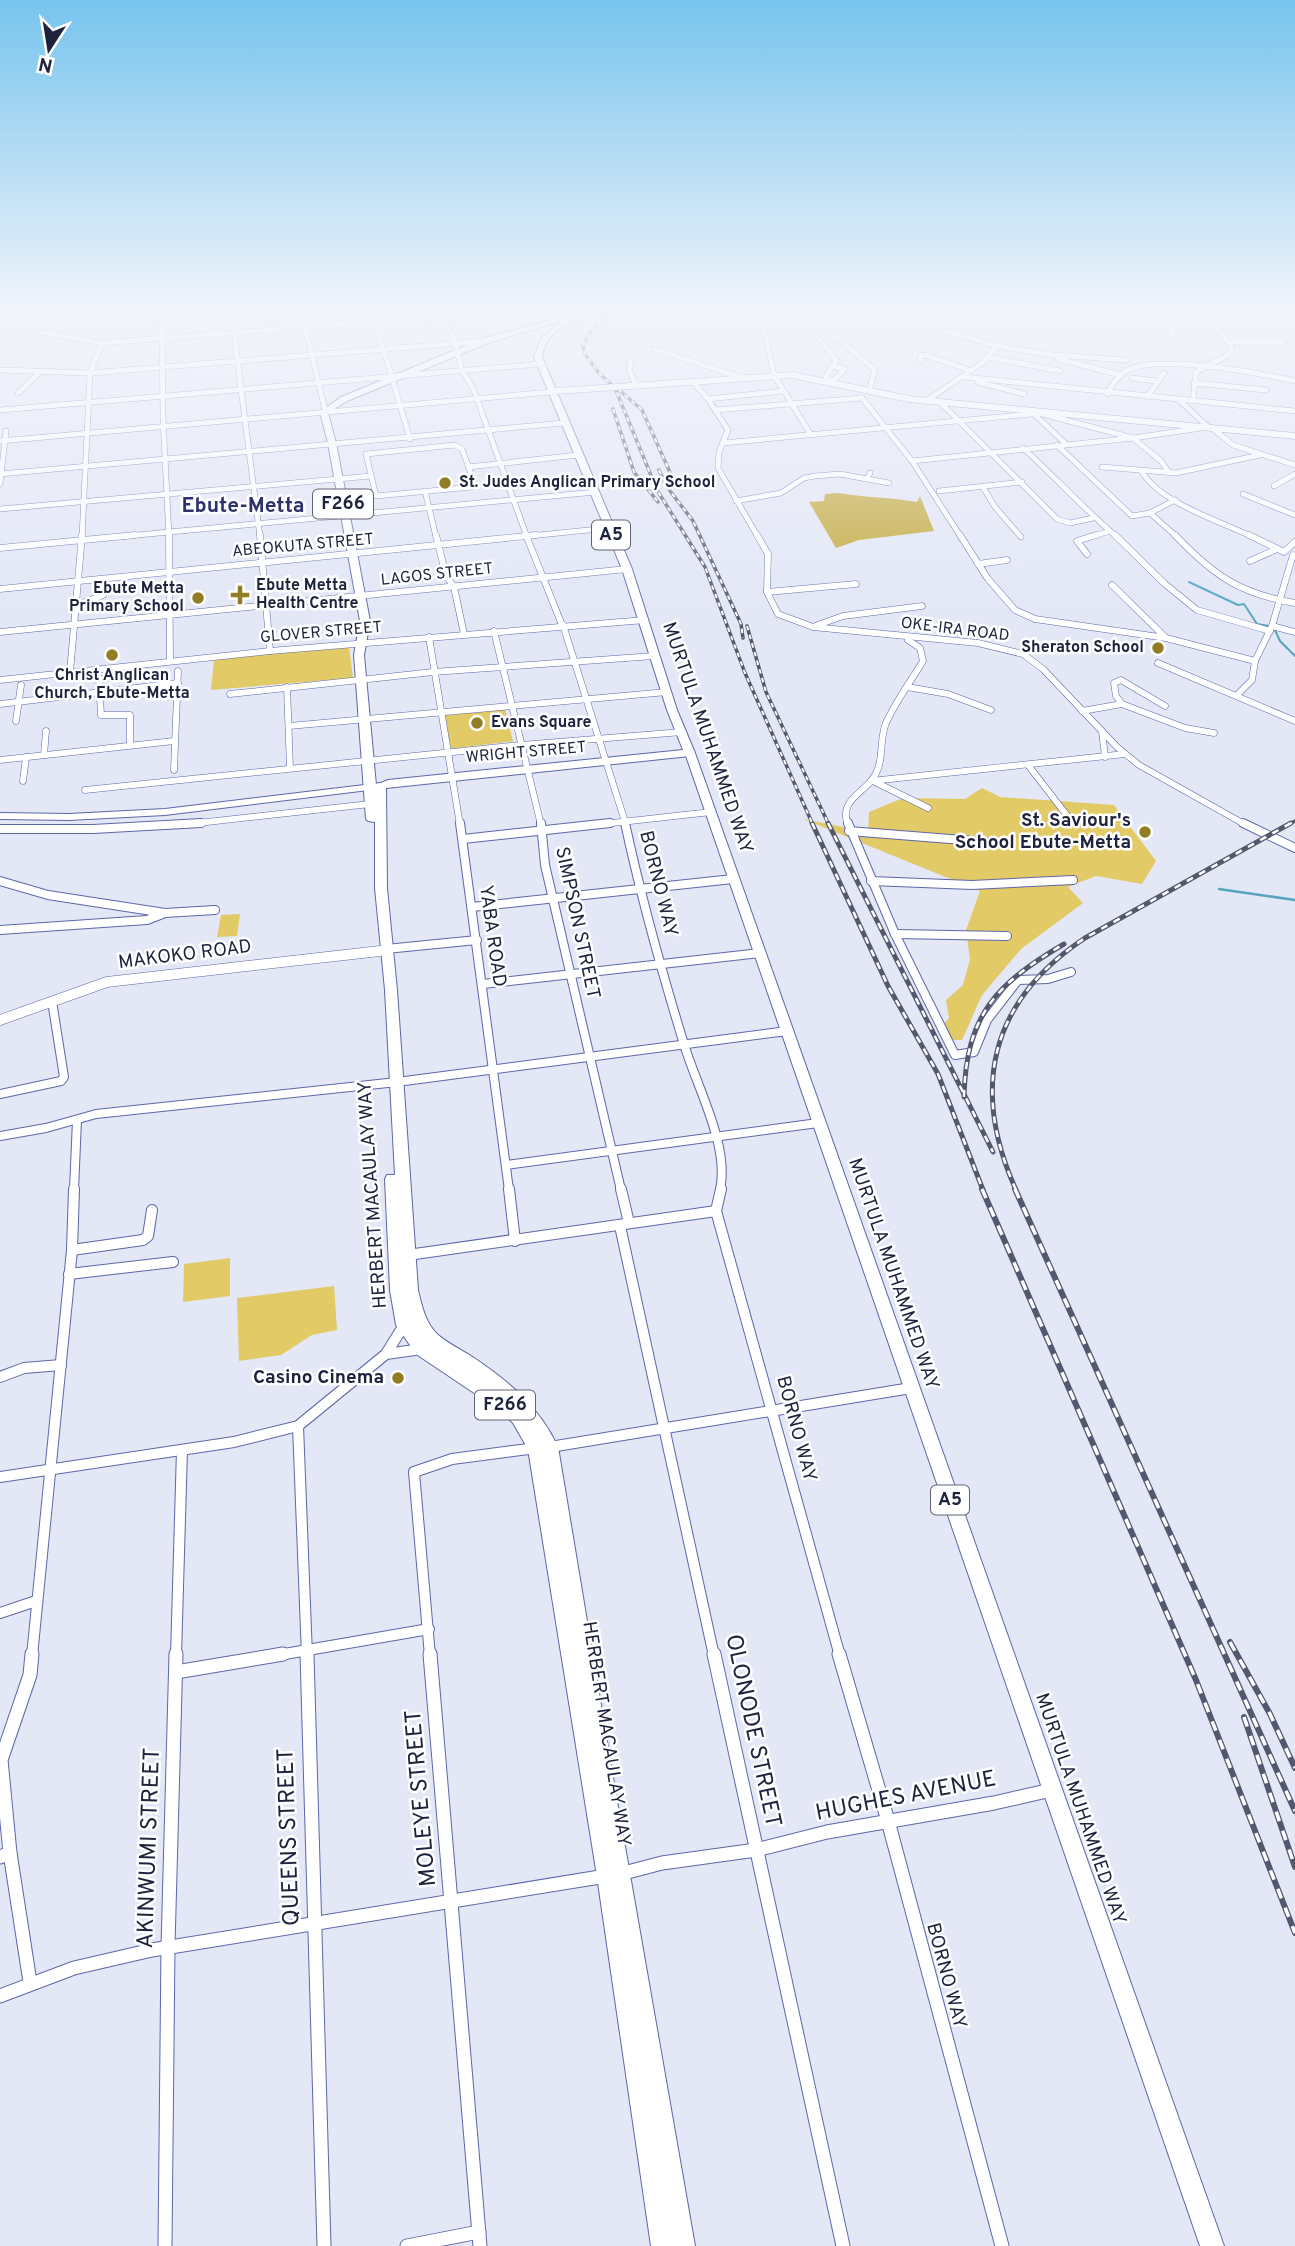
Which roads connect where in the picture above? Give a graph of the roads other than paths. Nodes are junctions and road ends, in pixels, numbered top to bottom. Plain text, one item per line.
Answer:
1 (88, 415) edge
2 (165, 415) edge
3 (245, 415) edge
4 (287, 415) edge
5 (325, 415) edge
6 (404, 415) edge
7 (482, 415) edge
8 (563, 415) edge
9 (718, 415) edge
10 (797, 415) edge
11 (878, 415) edge
12 (953, 415) edge
13 (1027, 415) edge
14 (1037, 415) edge
15 (1039, 415) edge
16 (1084, 415) edge
17 (1195, 415) edge
18 (246, 419) junction
19 (960, 421) junction
20 (567, 424) junction
21 (165, 427) junction
22 (886, 428) junction
23 (1210, 428) junction
24 (488, 430) junction
25 (728, 430) junction
26 (6, 431) dead end
27 (88, 433) junction
28 (811, 435) junction
29 (409, 436) junction
30 (1295, 436) edge
31 (1133, 438) junction
32 (3, 441) edge
33 (746, 442) junction
34 (332, 443) junction
35 (723, 443) junction
36 (1066, 444) junction
37 (1057, 445) junction
38 (1023, 448) junction
39 (413, 449) junction
40 (251, 451) junction
41 (992, 452) junction
42 (1260, 455) junction
43 (167, 459) junction
44 (580, 460) junction
45 (912, 461) junction
46 (500, 464) junction
47 (1295, 465) edge
48 (86, 466) junction
49 (468, 467) junction
50 (1101, 467) dead end
51 (1142, 472) junction
52 (1169, 473) junction
53 (1, 474) edge
54 (1295, 474) edge
55 (371, 476) junction
56 (338, 478) junction
57 (1022, 482) junction
58 (889, 483) dead end
59 (0, 484) edge
60 (254, 486) junction
61 (1274, 486) dead end
62 (983, 487) junction
63 (425, 491) junction
64 (939, 491) dead end
65 (596, 492) junction
66 (169, 494) junction
67 (1243, 494) dead end
68 (513, 498) junction
69 (1175, 500) junction
70 (736, 501) junction
71 (83, 502) junction
72 (429, 506) junction
73 (0, 509) edge
74 (1150, 513) junction
75 (345, 515) junction
76 (1295, 515) edge
77 (1093, 518) junction
78 (258, 523) junction
79 (608, 528) junction
80 (1110, 531) junction
81 (169, 532) junction
82 (527, 537) junction
83 (1021, 537) dead end
84 (81, 540) junction
85 (1295, 544) edge
86 (440, 546) junction
87 (0, 548) edge
88 (1275, 550) junction
89 (1284, 552) junction
90 (1087, 554) dead end
91 (354, 555) junction
92 (1007, 560) dead end
93 (1250, 561) dead end
94 (1292, 561) edge
95 (262, 563) junction
96 (978, 564) junction
97 (627, 569) junction
98 (169, 572) junction
99 (543, 578) junction
100 (76, 582) junction
101 (856, 584) dead end
102 (1112, 585) dead end
103 (454, 587) junction
104 (0, 589) edge
105 (767, 592) junction
106 (103, 595) dead end
107 (359, 596) junction
108 (1279, 601) junction
109 (1295, 603) edge
110 (75, 606) junction
111 (264, 606) junction
112 (922, 606) dead end
113 (170, 615) junction
114 (645, 620) junction
115 (74, 625) junction
116 (563, 625) junction
117 (813, 627) junction
118 (1271, 628) junction
119 (494, 631) junction
120 (0, 632) edge
121 (1295, 632) edge
122 (464, 634) junction
123 (429, 637) junction
124 (900, 637) junction
125 (1166, 638) junction
126 (362, 643) junction
127 (270, 651) junction
128 (654, 656) junction
129 (574, 660) junction
130 (170, 661) junction
131 (1255, 661) junction
132 (1158, 663) dead end
133 (502, 666) junction
134 (178, 671) dead end
135 (433, 672) junction
136 (70, 673) junction
137 (99, 678) dead end
138 (362, 679) junction
139 (0, 680) edge
140 (178, 683) junction
141 (21, 685) dead end
142 (287, 687) junction
143 (907, 687) junction
144 (100, 692) junction
145 (667, 692) junction
146 (230, 694) dead end
147 (1237, 695) junction
148 (585, 698) junction
149 (19, 702) junction
150 (0, 704) edge
151 (1122, 704) junction
152 (512, 705) junction
153 (1165, 706) dead end
154 (440, 710) junction
155 (991, 710) dead end
156 (1082, 711) junction
157 (365, 719) junction
158 (16, 721) dead end
159 (1295, 721) edge
160 (289, 726) junction
161 (46, 731) dead end
162 (1102, 731) junction
163 (682, 732) junction
164 (1214, 733) dead end
165 (600, 738) junction
166 (174, 741) junction
167 (130, 745) junction
168 (521, 745) junction
169 (447, 752) junction
170 (690, 753) junction
171 (1125, 754) junction
172 (44, 755) junction
173 (26, 757) junction
174 (1105, 757) junction
175 (0, 760) edge
176 (369, 760) junction
177 (607, 761) junction
178 (1028, 765) junction
179 (880, 767) junction
180 (290, 768) junction
181 (528, 768) junction
182 (174, 770) dead end
183 (451, 775) junction
184 (899, 778) junction
185 (23, 781) dead end
186 (871, 781) junction
187 (85, 790) dead end
188 (375, 795) junction
189 (928, 808) dead end
190 (710, 812) junction
191 (0, 816) edge
192 (625, 822) junction
193 (1072, 822) dead end
194 (0, 824) edge
195 (0, 830) edge
196 (543, 831) junction
197 (849, 831) junction
198 (463, 839) junction
199 (988, 842) dead end
200 (1295, 848) edge
201 (733, 879) junction
202 (1073, 880) dead end
203 (0, 881) edge
204 (871, 881) junction
205 (639, 889) junction
206 (554, 898) junction
207 (472, 907) junction
208 (215, 910) dead end
209 (165, 913) junction
210 (0, 930) edge
211 (895, 934) junction
212 (1007, 936) dead end
213 (477, 940) junction
214 (383, 950) junction
215 (760, 953) junction
216 (660, 964) junction
217 (1071, 972) dead end
218 (573, 973) junction
219 (483, 984) junction
220 (52, 1001) junction
221 (0, 1020) edge
222 (787, 1031) junction
223 (684, 1045) junction
224 (589, 1057) junction
225 (495, 1069) junction
226 (392, 1082) junction
227 (0, 1094) edge
228 (77, 1120) junction
229 (818, 1123) junction
230 (0, 1136) edge
231 (716, 1137) junction
232 (612, 1152) junction
233 (506, 1165) junction
234 (152, 1210) dead end
235 (716, 1211) junction
236 (625, 1224) junction
237 (515, 1241) junction
238 (72, 1250) junction
239 (408, 1255) junction
240 (173, 1262) dead end
241 (69, 1274) junction
242 (404, 1325) junction
243 (422, 1349) junction
244 (386, 1354) junction
245 (61, 1365) junction
246 (0, 1377) edge
247 (911, 1388) junction
248 (773, 1411) junction
249 (298, 1426) junction
250 (665, 1430) junction
251 (543, 1448) junction
252 (182, 1450) junction
253 (52, 1469) junction
254 (0, 1477) edge
255 (36, 1601) junction
256 (0, 1613) edge
257 (429, 1629) junction
258 (306, 1649) junction
259 (176, 1672) junction
260 (3, 1742) edge
261 (1051, 1790) junction
262 (888, 1821) junction
263 (756, 1850) junction
264 (5, 1855) edge
265 (614, 1875) junction
266 (452, 1901) junction
267 (314, 1924) junction
268 (168, 1946) junction
269 (30, 1982) junction
270 (0, 1996) edge
271 (479, 2239) edge
272 (165, 2246) edge
273 (324, 2246) edge
274 (407, 2246) edge
275 (663, 2246) edge
276 (683, 2246) edge
277 (843, 2246) edge
278 (1002, 2246) edge
279 (1212, 2246) edge

1 - 27 street
2 - 21 street
3 - 18 street
4 - 18 street
5 - 34 main road, HERBERT MACAULAY WAY / F266
6 - 29 street
7 - 24 street, BORNO WAY
8 - 20 main road, MURTULA MUHAMMED WAY / A5
9 - 25 street
10 - 28 street
11 - 22 street
12 - 19 street
13 - 19 street
14 - 36 street
15 - 31 street
16 - 23 street
17 - 23 street
18 - 21 street
18 - 40 street
19 - 22 street
19 - 41 street
20 - 24 street
20 - 44 main road, MURTULA MUHAMMED WAY / A5
21 - 27 street
21 - 43 street
22 - 28 street
22 - 45 street
23 - 30 street
23 - 31 street
23 - 42 street
24 - 29 street
24 - 46 street, BORNO WAY
25 - 33 street
25 - 35 street
26 - 32 street
27 - 32 street
27 - 48 street
28 - 33 street
29 - 34 street
29 - 39 street
31 - 36 street
31 - 52 street
32 - 53 street
33 - 35 street
34 - 40 street
34 - 56 main road, HERBERT MACAULAY WAY / F266
35 - 70 street
36 - 37 street
37 - 38 street
37 - 74 street
38 - 41 street
38 - 77 street
39 - 49 street
39 - 55 street
40 - 43 street
40 - 60 street
41 - 45 street
41 - 57 street
42 - 47 street
42 - 52 street
43 - 48 street
43 - 66 street
44 - 46 street
44 - 65 main road, MURTULA MUHAMMED WAY / A5
45 - 96 street
46 - 49 street
46 - 68 street, BORNO WAY
48 - 53 street
48 - 71 street
49 - 63 street
50 - 51 street
51 - 52 street
51 - 69 street
53 - 59 street
54 - 61 street
55 - 56 street
55 - 63 street
56 - 60 street
56 - 75 main road, HERBERT MACAULAY WAY / F266
57 - 62 street
57 - 77 street
58 - 70 street
60 - 66 street
60 - 78 street
62 - 64 street
62 - 83 street
63 - 72 street
65 - 68 street
65 - 79 main road, MURTULA MUHAMMED WAY / A5
66 - 71 street
66 - 81 street
67 - 76 street
68 - 72 street
68 - 82 street, BORNO WAY
69 - 74 street
69 - 88 street
70 - 105 street
71 - 73 street
71 - 84 street
72 - 75 street
72 - 86 street
74 - 108 street
75 - 78 street
75 - 91 main road, HERBERT MACAULAY WAY / F266
77 - 80 street
78 - 81 street
78 - 95 street
79 - 82 street, ABEOKUTA STREET
79 - 97 main road, MURTULA MUHAMMED WAY / A5
80 - 90 street
80 - 118 street
81 - 84 street
81 - 98 street
82 - 86 street, ABEOKUTA STREET
82 - 99 street, BORNO WAY
84 - 87 street
84 - 100 street
85 - 89 street
85 - 94 street
86 - 91 street, ABEOKUTA STREET
86 - 103 street
88 - 89 street
88 - 93 street
89 - 94 street
91 - 95 street, ABEOKUTA STREET
91 - 107 main road, HERBERT MACAULAY WAY / F266
92 - 96 street
94 - 108 street
95 - 98 street, ABEOKUTA STREET
95 - 111 street
96 - 125 street
97 - 99 street, LAGOS STREET
97 - 114 main road, MURTULA MUHAMMED WAY / A5
98 - 100 street, ABEOKUTA STREET
98 - 113 street
99 - 103 street, LAGOS STREET
99 - 116 street, BORNO WAY
100 - 104 street, ABEOKUTA STREET
100 - 110 street
101 - 105 street
102 - 125 street
103 - 107 street, LAGOS STREET
103 - 122 street
105 - 117 street, OKE-IRA ROAD
106 - 110 street
107 - 111 street, LAGOS STREET
107 - 126 main road, HERBERT MACAULAY WAY / F266
108 - 109 street
108 - 118 street
110 - 115 street
111 - 113 street, LAGOS STREET
111 - 127 street
112 - 117 street
113 - 115 street, LAGOS STREET
113 - 130 street
114 - 116 street, GLOVER STREET
114 - 128 main road, MURTULA MUHAMMED WAY / A5
115 - 120 street, LAGOS STREET
115 - 136 street
116 - 119 street, GLOVER STREET
116 - 129 street, BORNO WAY
117 - 124 street, OKE-IRA ROAD
118 - 121 street
118 - 131 street
119 - 122 street, GLOVER STREET
119 - 133 street, SIMPSON STREET
122 - 123 street, GLOVER STREET
123 - 126 street, GLOVER STREET
123 - 135 street, YABA ROAD
124 - 143 street
124 - 156 street, OKE-IRA ROAD
125 - 131 street
126 - 127 street, GLOVER STREET
126 - 138 main road, HERBERT MACAULAY WAY / F266
127 - 130 street, GLOVER STREET
128 - 129 street
128 - 145 main road, MURTULA MUHAMMED WAY / A5
129 - 133 street
129 - 148 street, BORNO WAY
130 - 136 street, GLOVER STREET
131 - 147 street
132 - 147 street
133 - 135 street
133 - 152 street, SIMPSON STREET
134 - 140 street
135 - 138 street
135 - 154 street, YABA ROAD
136 - 139 street, GLOVER STREET
137 - 144 street
138 - 142 street
138 - 157 main road, HERBERT MACAULAY WAY / F266
140 - 144 street
140 - 166 street
141 - 149 street
142 - 146 street
142 - 160 street
143 - 155 street
143 - 179 street
144 - 149 street
144 - 167 street
145 - 148 street
145 - 163 main road, MURTULA MUHAMMED WAY / A5
147 - 159 street
148 - 152 street
148 - 165 street, BORNO WAY
149 - 150 street
149 - 158 street
151 - 153 street
151 - 156 street
151 - 164 street
152 - 154 street
152 - 168 street, SIMPSON STREET
154 - 157 street
154 - 169 street, YABA ROAD
156 - 162 street, OKE-IRA ROAD
157 - 160 street
157 - 176 main road, HERBERT MACAULAY WAY / F266
160 - 180 street
161 - 172 street
162 - 171 street, OKE-IRA ROAD
162 - 174 street
163 - 165 street
163 - 170 main road, MURTULA MUHAMMED WAY / A5
165 - 168 street
165 - 177 street, BORNO WAY
166 - 167 street
166 - 182 street
167 - 172 street
168 - 169 street
168 - 181 street, SIMPSON STREET
169 - 176 street
169 - 183 street, YABA ROAD
170 - 177 main road, WRIGHT STREET
170 - 190 main road, MURTULA MUHAMMED WAY / A5
171 - 174 street
171 - 200 street, OKE-IRA ROAD
172 - 173 street
173 - 175 street
173 - 185 street
174 - 178 street
176 - 180 street
176 - 188 main road, HERBERT MACAULAY WAY / F266
177 - 181 main road, WRIGHT STREET
177 - 192 street, BORNO WAY
178 - 184 street
178 - 193 street
179 - 184 street
179 - 186 street
180 - 187 street
181 - 183 main road, WRIGHT STREET
181 - 196 street, SIMPSON STREET
183 - 188 main road, WRIGHT STREET
183 - 198 street, YABA ROAD
184 - 186 street
186 - 189 street
186 - 197 street
188 - 191 main road
188 - 194 main road
188 - 195 street
188 - 214 main road, HERBERT MACAULAY WAY / F266
190 - 192 street
190 - 201 main road, MURTULA MUHAMMED WAY / A5
192 - 196 street
192 - 205 street, BORNO WAY
196 - 198 street
196 - 206 street, SIMPSON STREET
197 - 199 street
197 - 204 street
198 - 207 street, YABA ROAD
201 - 205 street
201 - 215 main road, MURTULA MUHAMMED WAY / A5
202 - 204 street
203 - 209 street
204 - 211 street
205 - 206 street
205 - 216 street, BORNO WAY
206 - 207 street
206 - 218 street, SIMPSON STREET
207 - 213 street, YABA ROAD
208 - 209 street
209 - 210 street
211 - 212 street
211 - 217 street
213 - 214 street
213 - 219 street, YABA ROAD
214 - 220 street, MAKOKO ROAD
214 - 226 main road, HERBERT MACAULAY WAY / F266
215 - 216 street
215 - 222 main road, MURTULA MUHAMMED WAY / A5
216 - 218 street
216 - 223 street, BORNO WAY
218 - 219 street
218 - 224 street, SIMPSON STREET
219 - 225 street, YABA ROAD
220 - 221 street, MAKOKO ROAD
220 - 227 street
222 - 223 street
222 - 229 main road, MURTULA MUHAMMED WAY / A5
223 - 224 street
223 - 231 street, BORNO WAY
224 - 225 street
224 - 232 street, SIMPSON STREET
225 - 226 street
225 - 233 street, YABA ROAD
226 - 228 street
226 - 239 main road, HERBERT MACAULAY WAY / F266
226 - 242 main road, HERBERT MACAULAY WAY / F266
228 - 230 street
228 - 238 street
229 - 231 street
229 - 247 main road, MURTULA MUHAMMED WAY / A5
231 - 232 street
231 - 235 street, BORNO WAY
232 - 233 street
232 - 236 street, SIMPSON STREET
233 - 237 street, YABA ROAD
234 - 238 street
235 - 236 street
235 - 248 street, BORNO WAY
236 - 237 street
236 - 250 street, OLONODE STREET
237 - 239 street
238 - 241 street
239 - 251 main road, HERBERT MACAULAY WAY / F266
240 - 241 street
241 - 245 street
242 - 243 main road, HERBERT MACAULAY WAY / F266
242 - 244 street
243 - 244 street
243 - 251 main road, HERBERT MACAULAY WAY / F266
244 - 249 street
245 - 246 street
245 - 253 street
247 - 248 street
247 - 261 main road, MURTULA MUHAMMED WAY / A5
248 - 250 street
248 - 262 street, BORNO WAY
249 - 252 street
249 - 258 street, QUEENS STREET
250 - 251 street
250 - 263 street, OLONODE STREET
251 - 257 street, MOLEYE STREET
251 - 265 main road, HERBERT MACAULAY WAY / F266
252 - 253 street
252 - 259 street, AKINWUMI STREET
253 - 254 street
253 - 255 street
255 - 256 street
255 - 260 street
257 - 258 street
257 - 266 street, MOLEYE STREET
258 - 259 street
258 - 267 street, QUEENS STREET
259 - 268 street, AKINWUMI STREET
260 - 264 street
261 - 262 street, HUGHES AVENUE
261 - 279 main road, MURTULA MUHAMMED WAY / A5
262 - 263 street, HUGHES AVENUE
262 - 278 street, BORNO WAY
263 - 265 street, HUGHES AVENUE
263 - 277 street, OLONODE STREET
264 - 269 street
265 - 266 street, HUGHES AVENUE
265 - 275 main road, HERBERT MACAULAY WAY / F266
265 - 276 main road, HERBERT MACAULAY WAY / F266
266 - 267 street, HUGHES AVENUE
266 - 271 street, MOLEYE STREET
267 - 268 street, HUGHES AVENUE
267 - 273 street, QUEENS STREET
268 - 269 street, HUGHES AVENUE
268 - 272 street, AKINWUMI STREET
269 - 270 street, HUGHES AVENUE
271 - 274 street

